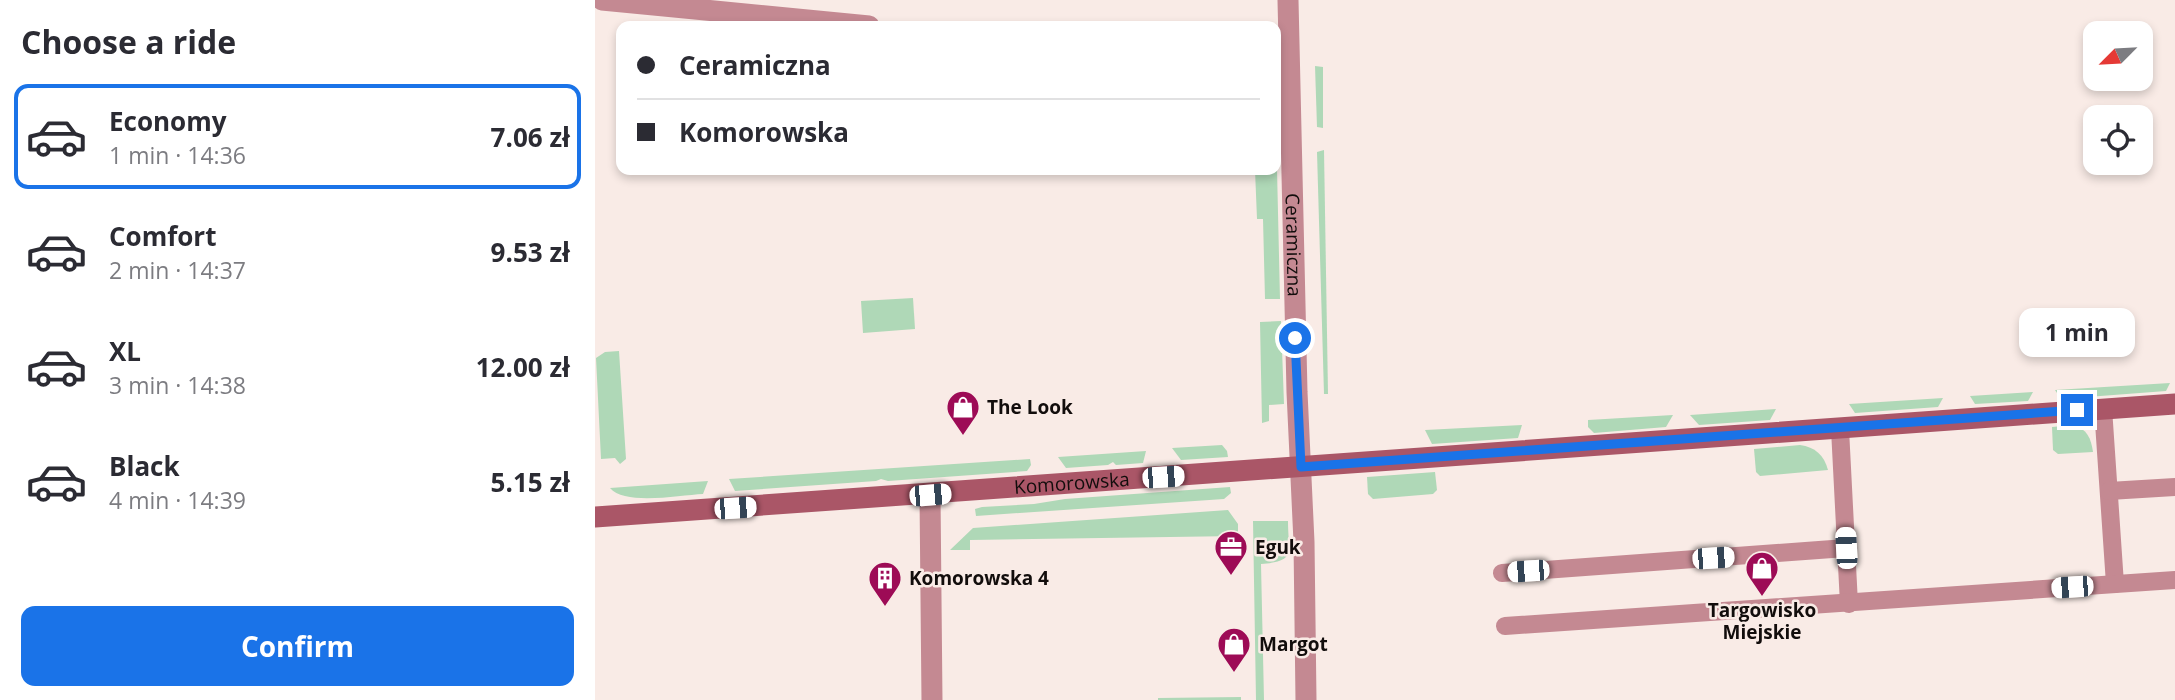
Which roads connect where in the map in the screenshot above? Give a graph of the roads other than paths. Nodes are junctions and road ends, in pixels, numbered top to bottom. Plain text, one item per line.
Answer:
1 (602, 0) edge
2 (1288, 0) edge
3 (818, 21) edge
4 (1283, 67) edge
5 (2175, 404) edge
6 (2103, 408) junction
7 (1840, 429) junction
8 (1301, 467) junction
9 (2175, 487) edge
10 (2109, 491) junction
11 (930, 495) junction
12 (595, 517) edge
13 (1846, 548) junction
14 (1501, 573) dead end
15 (2175, 580) edge
16 (2115, 584) junction
17 (1849, 604) junction
18 (1505, 626) dead end
19 (932, 700) edge
20 (1306, 700) edge

1 - 3 street
2 - 4 street, Ceramiczna
4 - 8 street, Ceramiczna
5 - 6 street, Komorowska
6 - 7 street, Komorowska
6 - 10 lane
7 - 8 street, Komorowska
7 - 13 lane
8 - 11 street, Komorowska
8 - 20 street, Ceramiczna
9 - 10 lane
10 - 16 lane
11 - 12 street, Komorowska
11 - 19 street
13 - 14 lane
13 - 17 lane
15 - 16 lane
16 - 17 lane
17 - 18 lane

